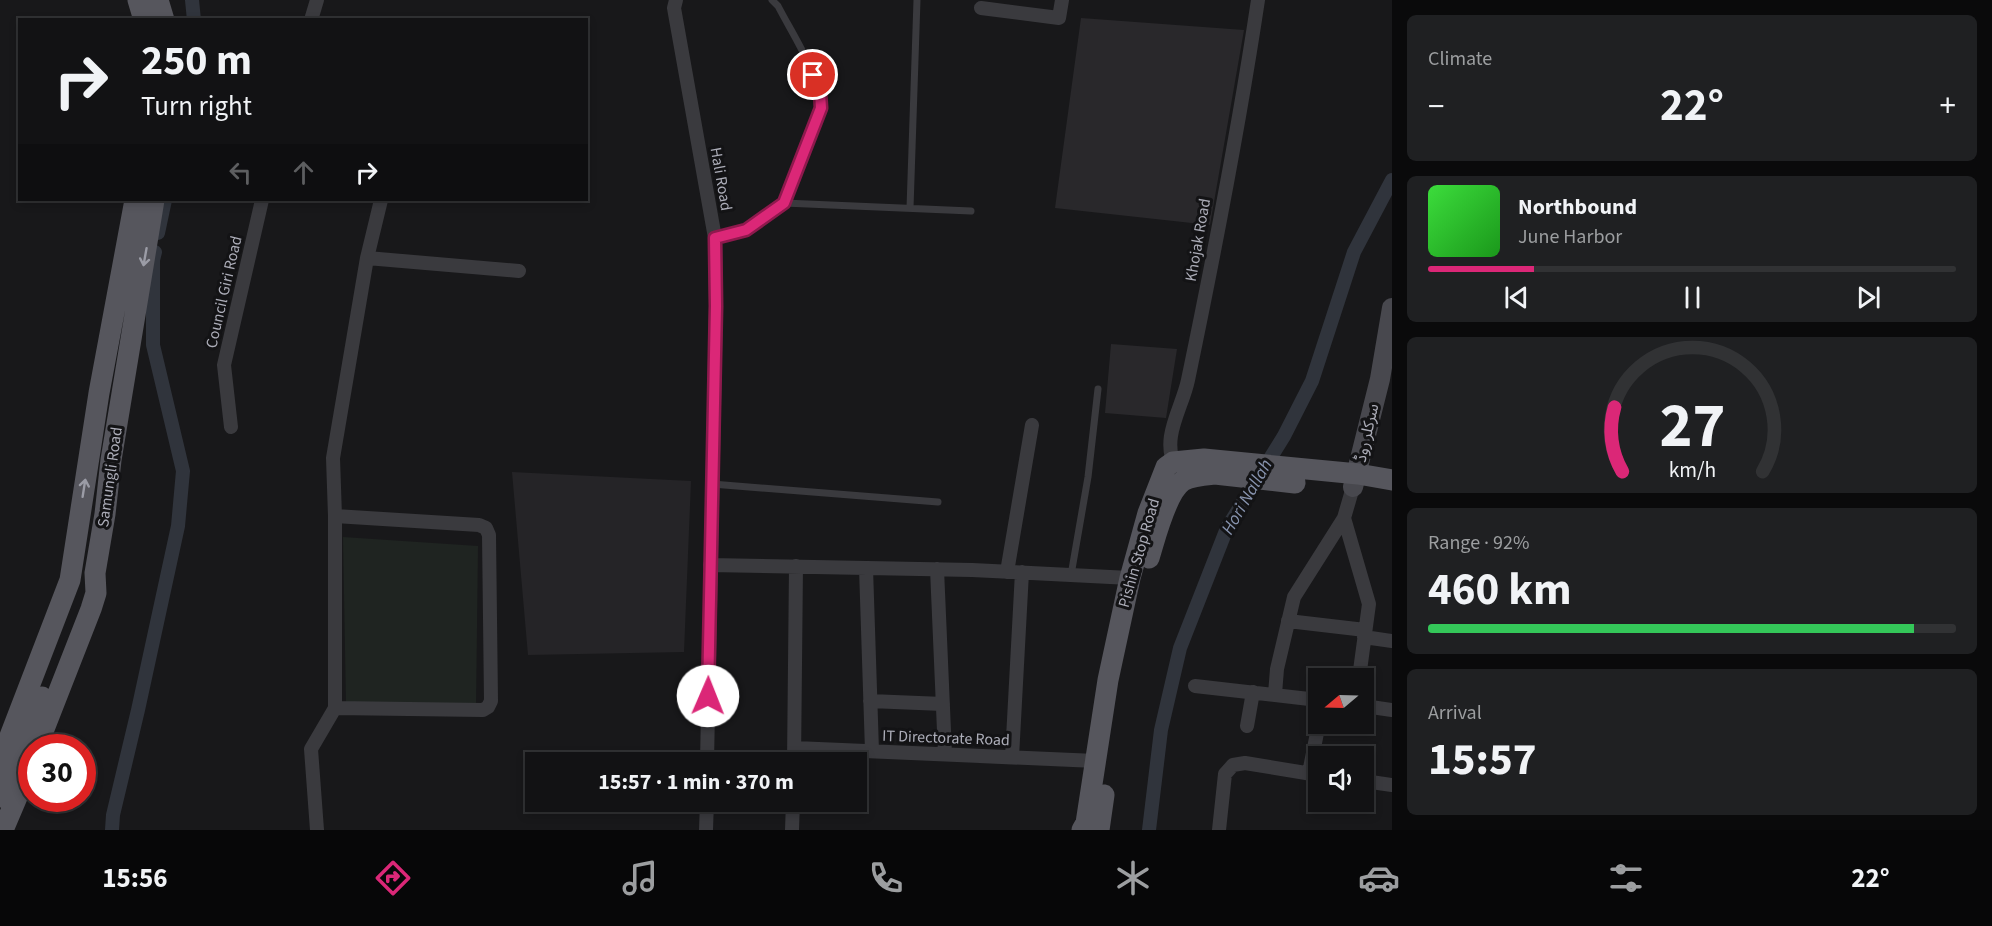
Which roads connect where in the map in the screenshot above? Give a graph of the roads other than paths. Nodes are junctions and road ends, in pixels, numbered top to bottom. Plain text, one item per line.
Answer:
1 (138, 0) edge
2 (158, 0) edge
3 (317, 0) edge
4 (675, 0) edge
5 (772, 0) edge
6 (917, 0) edge
7 (1062, 0) edge
8 (1258, 0) edge
9 (981, 8) dead end
10 (143, 18) edge
11 (163, 18) edge
12 (312, 18) edge
13 (135, 201) edge
14 (154, 201) edge
15 (262, 201) edge
16 (381, 201) edge
17 (784, 203) junction
18 (910, 208) junction
19 (971, 211) dead end
20 (715, 238) junction
21 (367, 258) junction
22 (519, 271) dead end
23 (1392, 308) edge
24 (1098, 389) dead end
25 (1032, 425) dead end
26 (231, 427) dead end
27 (1173, 462) junction
28 (1266, 470) junction
29 (1392, 480) edge
30 (1183, 481) junction
31 (1355, 481) junction
32 (712, 484) junction
33 (1392, 493) edge
34 (938, 502) dead end
35 (335, 516) junction
36 (1344, 518) junction
37 (75, 546) junction
38 (710, 565) junction
39 (796, 566) junction
40 (866, 568) junction
41 (937, 569) junction
42 (1006, 572) junction
43 (1022, 572) junction
44 (95, 573) junction
45 (1071, 575) junction
46 (1130, 578) junction
47 (1288, 621) junction
48 (1364, 634) junction
49 (1392, 640) edge
50 (1360, 668) edge
51 (1194, 686) dead end
52 (1253, 692) junction
53 (1275, 694) junction
54 (1308, 699) edge
55 (870, 701) junction
56 (943, 704) junction
57 (1374, 707) edge
58 (335, 708) junction
59 (1392, 710) edge
60 (0, 723) edge
61 (1247, 726) dead end
62 (42, 734) edge
63 (872, 751) junction
64 (707, 752) edge
65 (795, 752) edge
66 (853, 752) edge
67 (945, 754) junction
68 (1012, 757) junction
69 (1096, 761) junction
70 (0, 762) edge
71 (1308, 773) edge
72 (1374, 782) edge
73 (1392, 785) edge
74 (18, 796) edge
75 (0, 797) edge
76 (707, 812) edge
77 (793, 812) edge
78 (5, 828) edge
79 (317, 830) edge
80 (706, 830) edge
81 (792, 830) edge
82 (1083, 830) edge
83 (1099, 830) edge
84 (1219, 830) edge

1 - 10 main road
2 - 11 main road
3 - 12 street
4 - 20 street, Hali Road
5 - 17 lane
6 - 18 lane
7 - 9 street
8 - 27 street, Khojak Road
37 -> 13 main road, Samungli Road
14 -> 44 main road, Samungli Road
15 - 26 street, Council Giri Road
16 - 21 street
17 - 18 lane
17 - 20 lane
18 - 19 lane
20 - 32 street, Hali Road
21 - 22 street
21 - 35 street
23 - 31 street, سرکلر روڈ
24 - 45 lane
25 - 42 street
27 - 28 main road
27 - 30 street, Khojak Road
27 - 46 main road, Pishin Stop Road
28 - 30 main road
28 - 31 main road
29 - 31 main road
30 - 83 main road, Pishin Stop Road
31 - 33 main road
31 - 36 street
32 - 34 lane
32 - 38 street, Hali Road
35 - 58 street
35 - 58 street
36 - 47 street
36 - 48 street
37 - 60 main road, Samungli Road
37 - 70 main road
38 - 39 street
38 - 64 street, Hali Road
39 - 40 street
39 - 65 street
40 - 41 street
40 - 55 street
41 - 42 street
41 - 56 street
42 - 43 street
43 - 45 street
43 - 68 street
44 - 62 main road, Samungli Road
44 - 75 main road
45 - 46 street
46 - 69 main road, Pishin Stop Road
47 - 48 street
47 - 53 street
48 - 49 street
48 - 50 street
51 - 52 street
52 - 53 street
52 - 61 street
53 - 54 street
55 - 56 street
55 - 63 street
56 - 67 street
57 - 59 street
58 - 79 street
63 - 66 street, IT Directorate Road
63 - 67 street, IT Directorate Road
67 - 68 street, IT Directorate Road
68 - 69 street, IT Directorate Road
69 - 82 main road, Pishin Stop Road
71 - 84 street
72 - 73 street
74 - 78 main road
76 - 80 street
77 - 81 street

